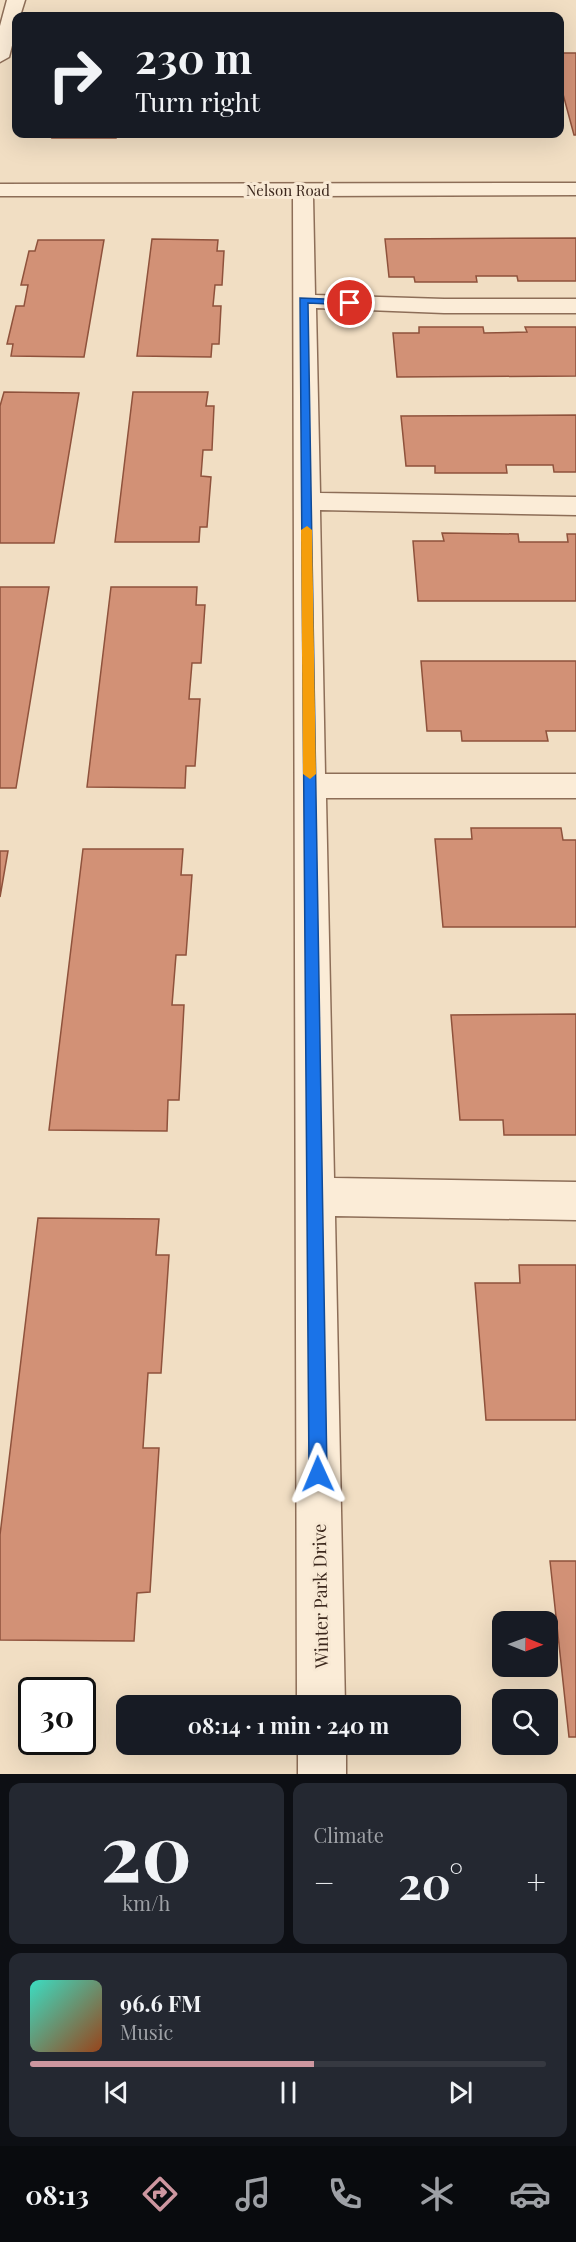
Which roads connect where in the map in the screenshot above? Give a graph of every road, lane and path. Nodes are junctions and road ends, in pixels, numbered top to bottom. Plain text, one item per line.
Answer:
1 (12, 27) edge
2 (0, 57) edge
3 (576, 189) edge
4 (0, 190) edge
5 (303, 190) junction
6 (304, 300) junction
7 (576, 306) edge
8 (307, 501) junction
9 (576, 506) edge
10 (310, 786) junction
11 (576, 786) edge
12 (315, 1197) junction
13 (576, 1201) edge
14 (321, 1695) edge
15 (322, 1755) edge
16 (322, 1774) edge

1 - 2 street
3 - 5 street, Nelson Road
4 - 5 street, Nelson Road
5 - 6 street, Winter Park Drive
6 - 7 street
6 - 8 street, Winter Park Drive
8 - 9 street
8 - 10 street, Winter Park Drive
10 - 11 street
10 - 12 street, Winter Park Drive
12 - 13 street
12 - 14 street, Winter Park Drive
15 - 16 street

